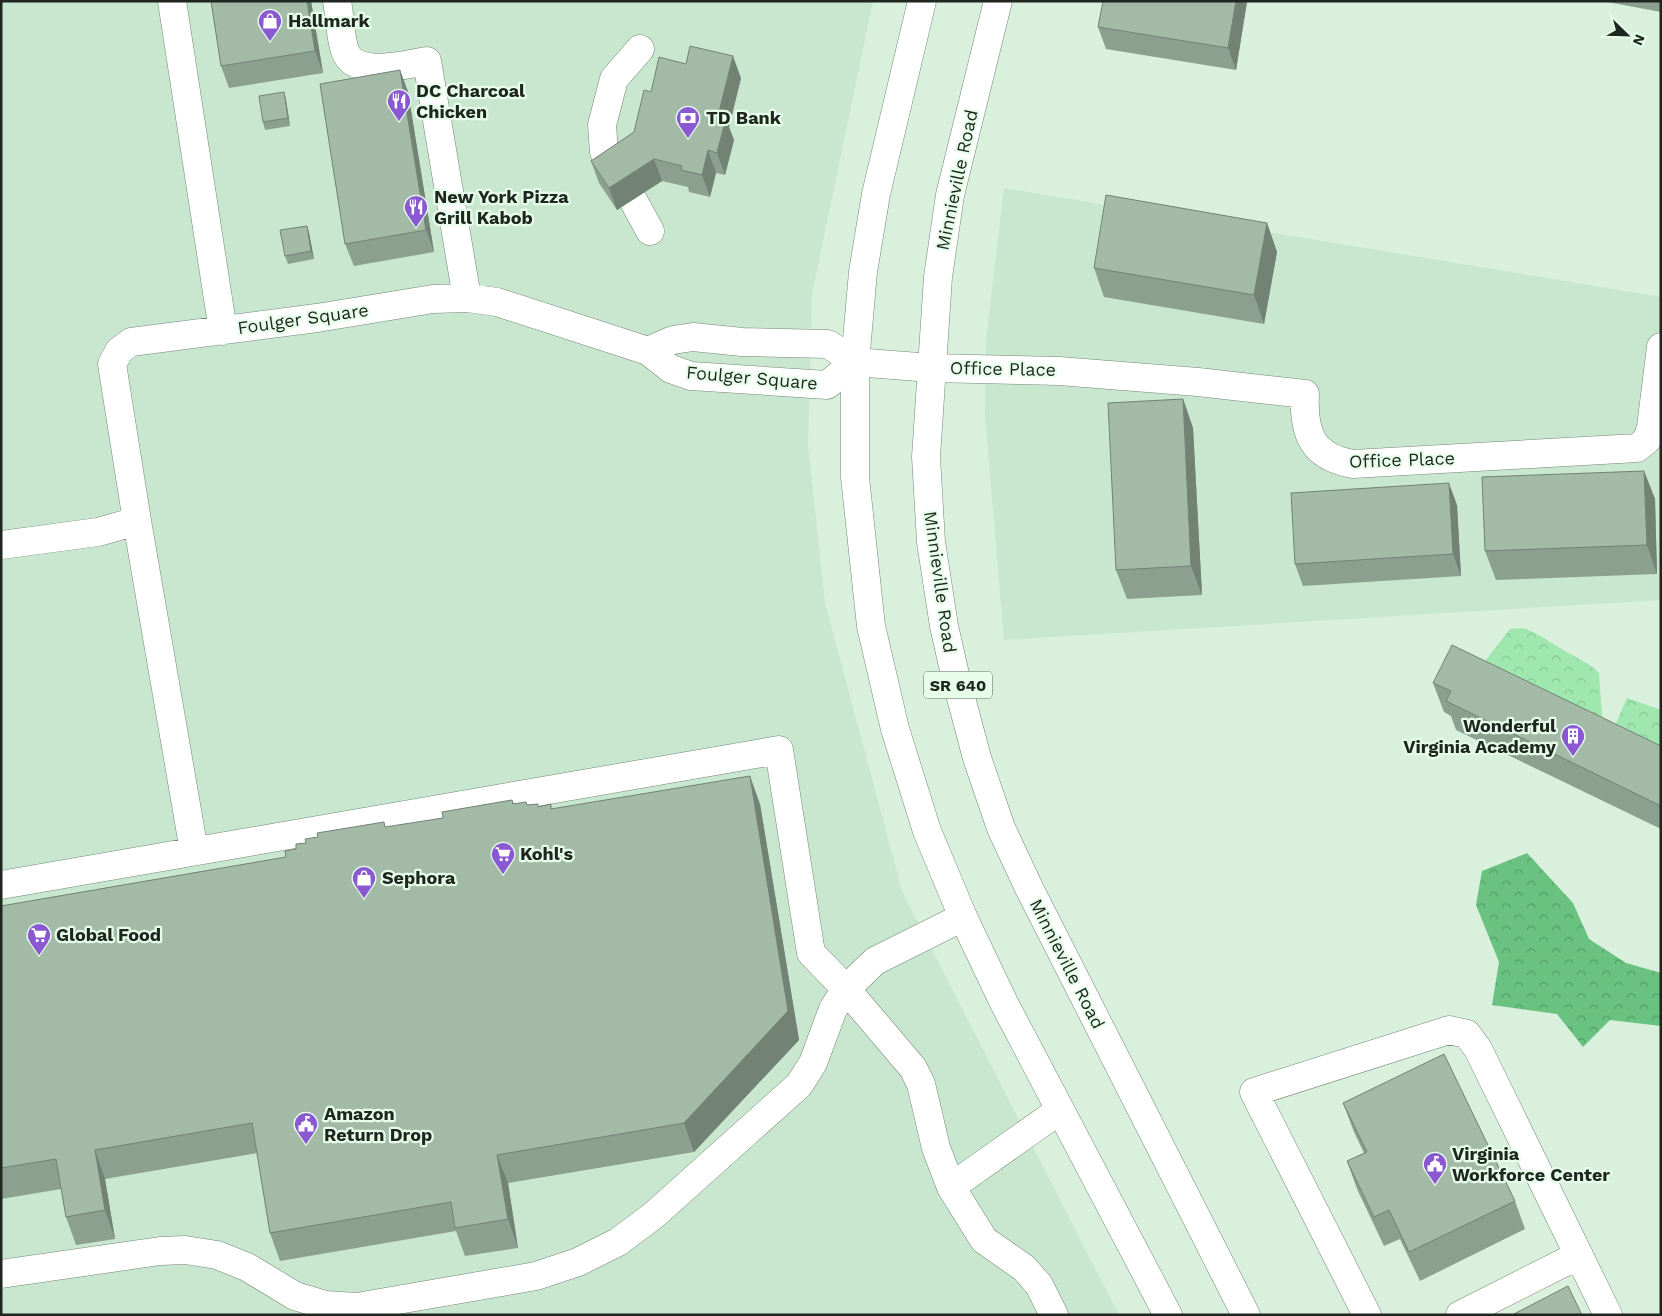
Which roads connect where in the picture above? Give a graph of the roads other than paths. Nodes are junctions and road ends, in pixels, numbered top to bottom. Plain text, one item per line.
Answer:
1 (172, 1) edge
2 (337, 1) edge
3 (922, 1) edge
4 (998, 1) edge
5 (640, 49) dead end
6 (614, 173) edge
7 (633, 200) dead end
8 (650, 231) dead end
9 (467, 298) junction
10 (223, 331) junction
11 (1661, 347) edge
12 (648, 351) junction
13 (855, 362) junction
14 (931, 368) junction
15 (137, 521) junction
16 (1, 545) edge
17 (194, 851) junction
18 (1, 885) edge
19 (963, 917) junction
20 (846, 989) junction
21 (1060, 1110) junction
22 (951, 1188) junction
23 (1579, 1255) junction
24 (1, 1274) edge
25 (1054, 1315) edge
26 (1168, 1315) edge
27 (1246, 1315) edge
28 (1367, 1315) edge
29 (1460, 1315) edge
30 (1608, 1315) edge

1 - 10 main road, Foulger Square
2 - 9 main road
3 - 13 main road
4 - 14 main road, Minnieville Road / SR 640
5 - 6 main road
7 - 8 main road
9 - 10 main road, Foulger Square
9 - 12 main road, Foulger Square
10 - 15 main road
11 - 14 main road, Office Place
12 - 13 main road, Foulger Square
12 - 13 main road, Foulger Square
13 - 14 main road, Foulger Square
13 - 19 main road
14 - 27 main road, Minnieville Road / SR 640
15 - 16 main road
15 - 17 main road
17 - 18 main road
17 - 20 main road
19 - 20 main road
19 - 21 main road
20 - 22 main road
20 - 24 main road
21 - 22 main road
21 - 26 main road
22 - 25 main road
23 - 28 main road
23 - 29 main road
23 - 30 main road

